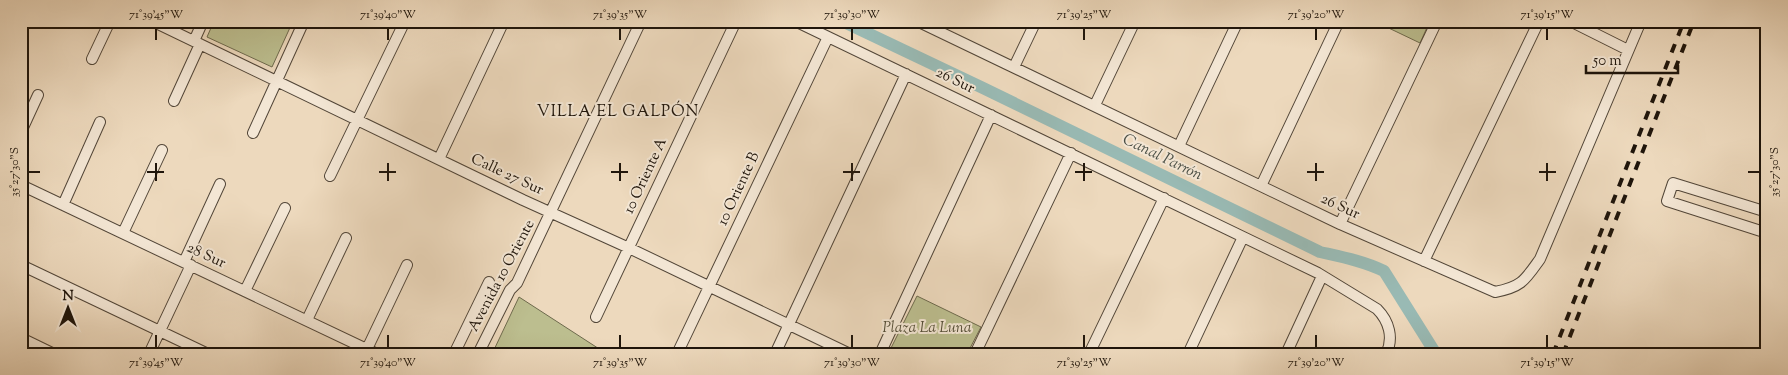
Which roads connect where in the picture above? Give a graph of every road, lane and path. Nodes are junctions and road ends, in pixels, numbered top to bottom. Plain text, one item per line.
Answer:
1 (110, 21) edge
2 (152, 21) edge
3 (203, 21) edge
4 (304, 21) edge
5 (405, 21) edge
6 (504, 21) edge
7 (640, 21) edge
8 (736, 21) edge
9 (795, 21) edge
10 (917, 21) edge
11 (1036, 21) edge
12 (1135, 21) edge
13 (1238, 21) edge
14 (1340, 21) edge
15 (1437, 21) edge
16 (1539, 21) edge
17 (1570, 21) edge
18 (1640, 21) edge
19 (934, 25) edge
20 (828, 37) junction
21 (197, 43) junction
22 (1628, 50) junction
23 (92, 59) dead end
24 (1014, 67) junction
25 (906, 74) junction
26 (276, 80) junction
27 (38, 95) dead end
28 (174, 101) dead end
29 (1095, 105) junction
30 (991, 115) junction
31 (358, 120) junction
32 (100, 122) dead end
33 (21, 132) edge
34 (254, 133) dead end
35 (1179, 146) junction
36 (162, 150) dead end
37 (1071, 153) junction
38 (438, 159) junction
39 (330, 176) dead end
40 (220, 184) dead end
41 (21, 185) edge
42 (1261, 186) junction
43 (1164, 198) junction
44 (63, 204) junction
45 (285, 208) dead end
46 (552, 212) junction
47 (1767, 212) edge
48 (1340, 224) junction
49 (122, 233) junction
50 (1767, 233) edge
51 (1243, 237) junction
52 (346, 238) dead end
53 (629, 248) junction
54 (1424, 262) junction
55 (188, 264) junction
56 (21, 265) edge
57 (407, 265) dead end
58 (1322, 276) junction
59 (489, 282) dead end
60 (709, 286) junction
61 (245, 291) junction
62 (596, 317) dead end
63 (307, 320) junction
64 (789, 324) junction
65 (160, 331) junction
66 (21, 338) edge
67 (372, 351) edge
68 (54, 354) edge
69 (149, 354) edge
70 (208, 354) edge
71 (454, 354) edge
72 (478, 354) edge
73 (677, 354) edge
74 (775, 354) edge
75 (850, 354) edge
76 (880, 354) edge
77 (975, 354) edge
78 (1089, 354) edge
79 (1188, 354) edge
80 (1286, 354) edge
81 (1386, 354) edge

1 - 23 street
2 - 21 street, Calle 27 Sur
3 - 21 street
4 - 26 street
5 - 31 street
6 - 38 street
7 - 46 street, Avenida 10 Oriente
8 - 53 street, 10 Oriente A
9 - 20 street, 26 Sur
10 - 19 street, 26 Sur
11 - 24 street
12 - 29 street
13 - 35 street
14 - 42 street
15 - 48 street
16 - 54 street
17 - 22 street
18 - 22 street, 26 Sur
19 - 24 street, 26 Sur
20 - 25 street, 26 Sur
20 - 60 street, 10 Oriente B
21 - 26 street, Calle 27 Sur
21 - 28 street
22 - 54 street, 26 Sur
24 - 29 street, 26 Sur
25 - 30 street, 26 Sur
25 - 64 street
26 - 31 street, Calle 27 Sur
26 - 34 street
27 - 33 street
29 - 35 street, 26 Sur
30 - 37 street, 26 Sur
30 - 76 street
31 - 38 street, Calle 27 Sur
31 - 39 street
32 - 44 street
35 - 42 street, 26 Sur
36 - 49 street
37 - 43 street, 26 Sur
37 - 77 street
38 - 46 street, Calle 27 Sur
40 - 55 street
41 - 44 street, 28 Sur
42 - 48 street, 26 Sur
43 - 51 street, 26 Sur
43 - 78 street
44 - 49 street, 28 Sur
45 - 61 street
46 - 53 street, Calle 27 Sur
46 - 72 street, Avenida 10 Oriente
47 - 50 street
48 - 54 street, 26 Sur
49 - 55 street, 28 Sur
51 - 58 street, 26 Sur
51 - 79 street
52 - 63 street
53 - 60 street, Calle 27 Sur
53 - 62 street, 10 Oriente A
55 - 61 street, 28 Sur
55 - 65 street
56 - 65 street
57 - 67 street
58 - 80 street
58 - 81 street, 26 Sur
59 - 71 street, Avenida 10 Oriente
60 - 64 street, Calle 27 Sur
60 - 73 street, 10 Oriente B
61 - 63 street, 28 Sur
63 - 67 street, 28 Sur
64 - 74 street
64 - 75 street, Calle 27 Sur
65 - 69 street
65 - 70 street
66 - 68 street

